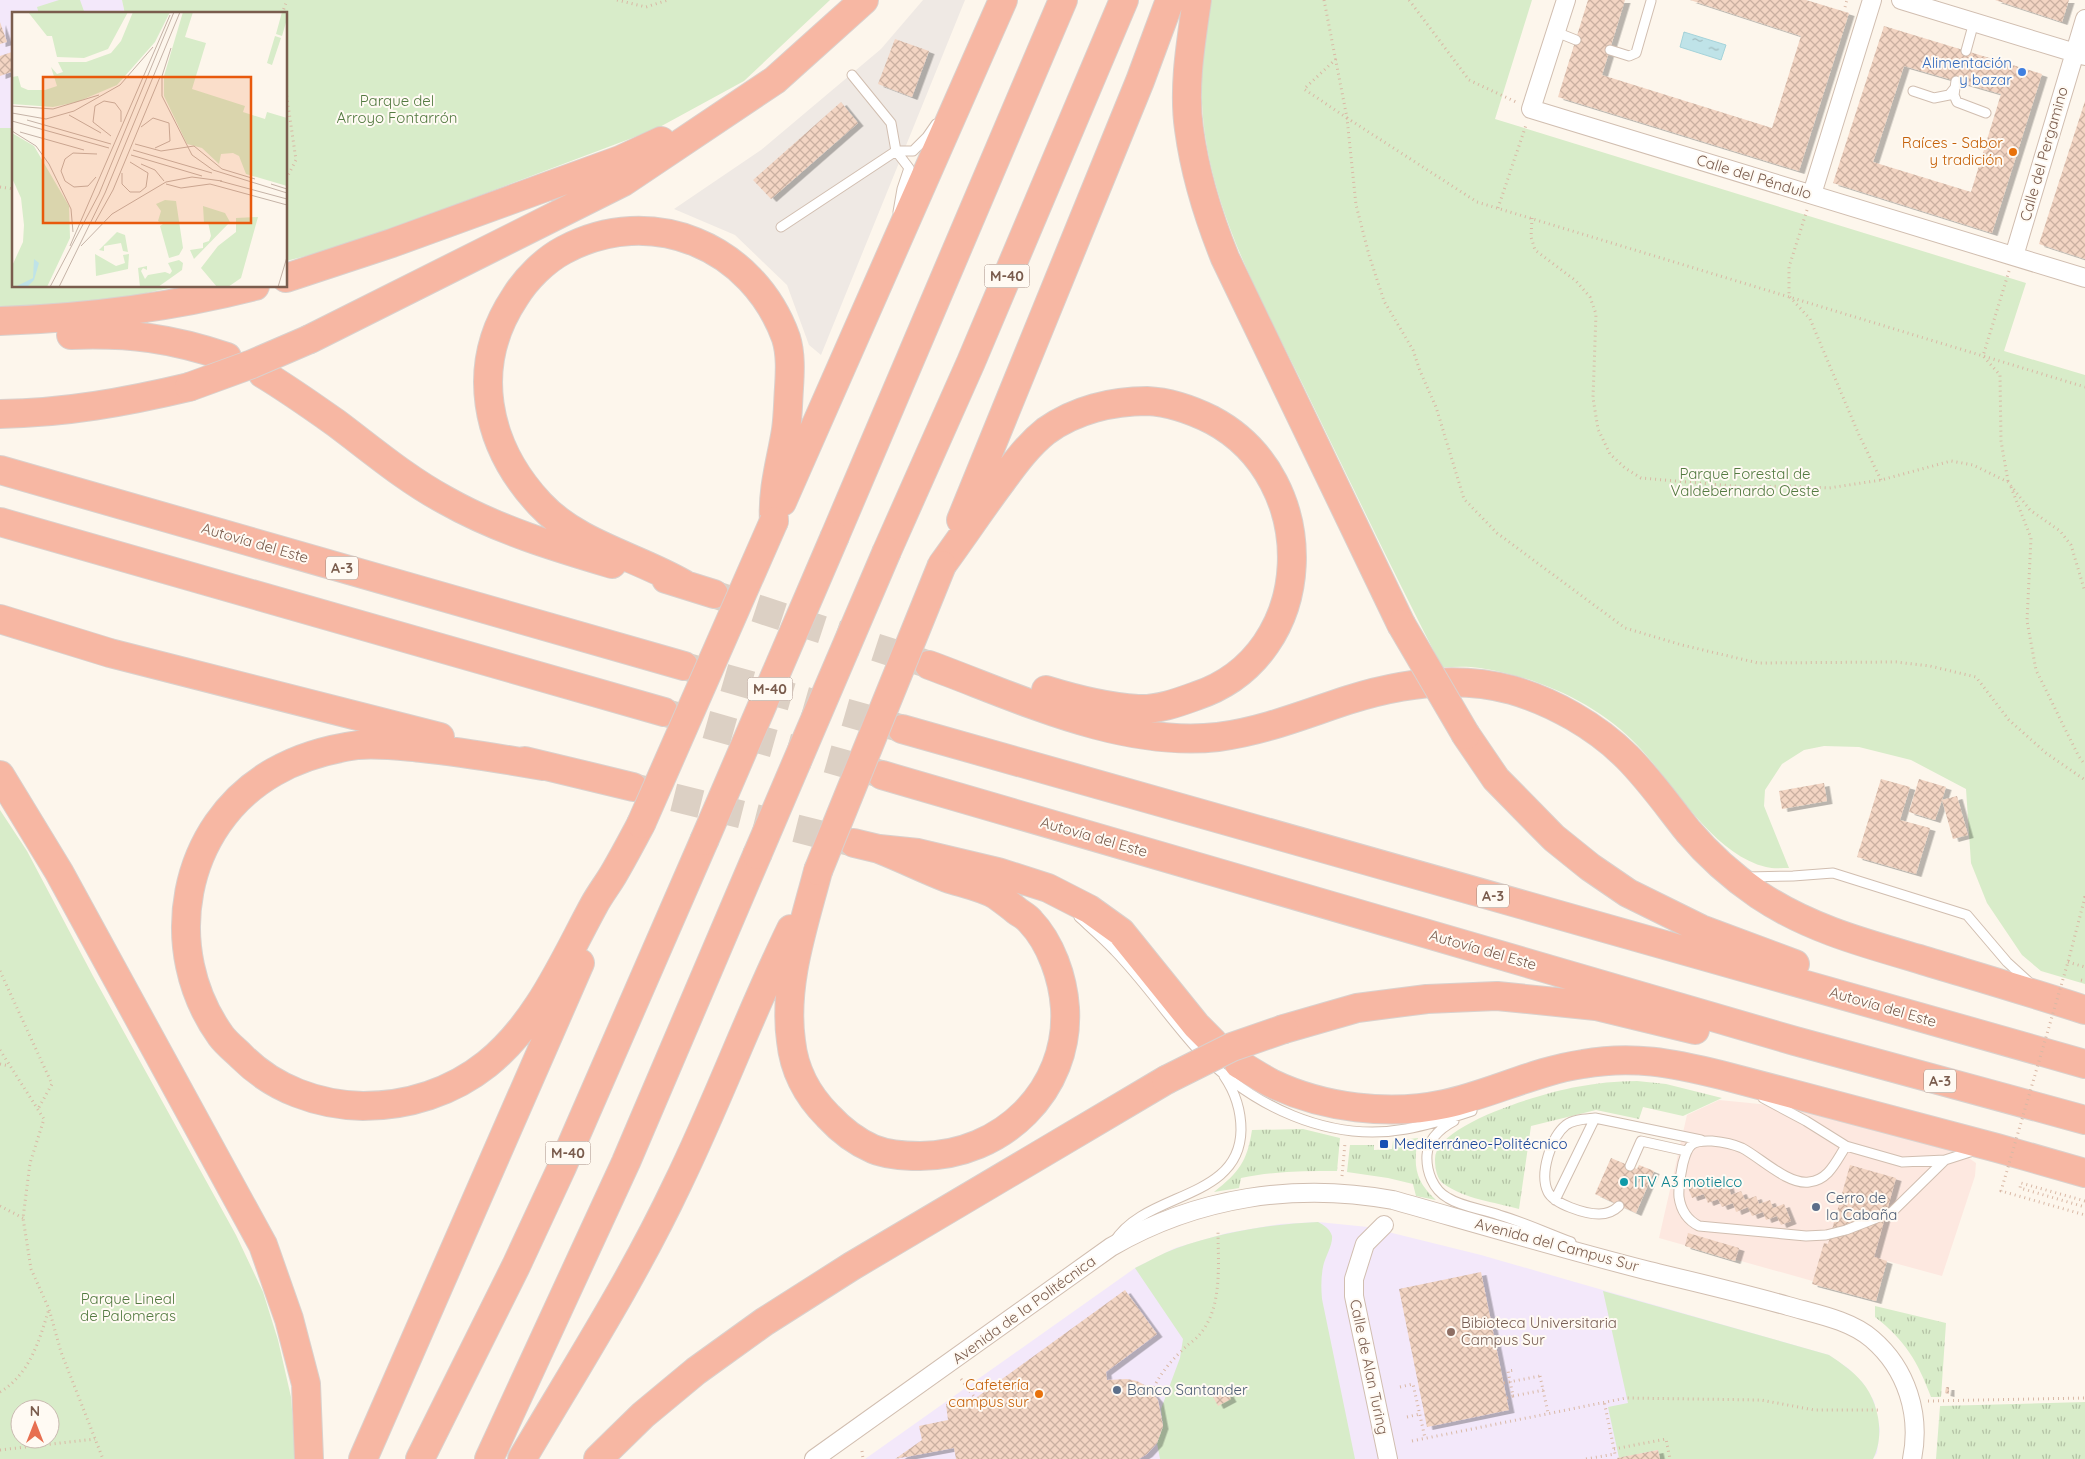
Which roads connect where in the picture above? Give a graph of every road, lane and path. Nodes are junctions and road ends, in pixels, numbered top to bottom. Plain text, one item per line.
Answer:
1 (288, 0) edge
2 (617, 0) edge
3 (668, 0) edge
4 (864, 0) edge
5 (1002, 0) edge
6 (1063, 0) edge
7 (1124, 0) edge
8 (1170, 0) edge
9 (1197, 0) edge
10 (1324, 0) edge
11 (1409, 0) edge
12 (1566, 0) edge
13 (1847, 0) edge
14 (1872, 0) edge
15 (1901, 0) edge
16 (1651, 1) dead end
17 (1845, 6) dead end
18 (283, 12) edge
19 (2085, 19) edge
20 (1974, 22) junction
21 (1556, 32) junction
22 (1576, 40) dead end
23 (1610, 50) dead end
24 (1966, 51) dead end
25 (2079, 54) edge
26 (1336, 59) junction
27 (971, 72) junction
28 (852, 75) dead end
29 (775, 80) junction
30 (1913, 91) dead end
31 (288, 104) edge
32 (1531, 109) junction
33 (1986, 113) dead end
34 (1347, 118) junction
35 (896, 151) junction
36 (288, 175) edge
37 (1812, 194) junction
38 (1498, 208) junction
39 (1532, 218) junction
40 (781, 227) dead end
41 (891, 256) junction
42 (2014, 256) junction
43 (288, 277) edge
44 (2085, 278) edge
45 (247, 288) edge
46 (1789, 296) junction
47 (0, 321) edge
48 (0, 338) edge
49 (1983, 356) junction
50 (227, 357) dead end
51 (263, 374) dead end
52 (2085, 387) edge
53 (0, 414) edge
54 (0, 470) edge
55 (1882, 480) junction
56 (2008, 482) junction
57 (774, 521) junction
58 (0, 522) edge
59 (942, 565) junction
60 (684, 584) junction
61 (2085, 592) edge
62 (714, 594) tunnel mouth
63 (0, 619) edge
64 (684, 666) tunnel mouth
65 (664, 712) tunnel mouth
66 (902, 728) tunnel mouth
67 (2085, 765) edge
68 (543, 766) junction
69 (0, 775) edge
70 (882, 775) tunnel mouth
71 (2085, 780) edge
72 (632, 787) tunnel mouth
73 (641, 824) junction
74 (818, 871) junction
75 (1733, 877) junction
76 (1048, 888) junction
77 (2085, 897) edge
78 (2068, 962) junction
79 (2085, 967) edge
80 (0, 971) edge
81 (2047, 998) junction
82 (2085, 1010) edge
83 (1795, 1041) junction
84 (1213, 1042) dead end
85 (2085, 1046) edge
86 (0, 1050) edge
87 (0, 1064) edge
88 (1583, 1064) junction
89 (2085, 1064) edge
90 (10, 1066) junction
91 (1230, 1068) junction
92 (1721, 1075) junction
93 (1520, 1091) dead end
94 (38, 1109) junction
95 (1595, 1118) junction
96 (2085, 1120) edge
97 (1346, 1140) dead end
98 (1701, 1140) junction
99 (1846, 1146) junction
100 (1997, 1148) junction
101 (1686, 1151) junction
102 (1945, 1160) junction
103 (1630, 1166) dead end
104 (2085, 1173) edge
105 (1342, 1183) dead end
106 (1555, 1200) junction
107 (2085, 1201) edge
108 (0, 1206) edge
109 (1620, 1206) dead end
110 (2085, 1207) edge
111 (2085, 1215) edge
112 (23, 1218) junction
113 (1384, 1225) dead end
114 (1218, 1230) dead end
115 (1111, 1247) junction
116 (1631, 1266) junction
117 (49, 1309) junction
118 (1515, 1370) dead end
119 (961, 1379) dead end
120 (1504, 1383) dead end
121 (1400, 1387) dead end
122 (1544, 1390) junction
123 (0, 1392) edge
124 (1152, 1392) dead end
125 (1513, 1396) junction
126 (975, 1398) dead end
127 (1507, 1398) dead end
128 (2085, 1398) edge
129 (1604, 1401) junction
130 (1927, 1401) dead end
131 (1880, 1410) dead end
132 (1548, 1413) junction
133 (1420, 1414) junction
134 (1407, 1416) dead end
135 (1425, 1438) junction
136 (95, 1439) junction
137 (1412, 1441) dead end
138 (1614, 1449) junction
139 (0, 1450) edge
140 (862, 1451) dead end
141 (103, 1459) edge
142 (309, 1459) edge
143 (362, 1459) edge
144 (420, 1459) edge
145 (489, 1459) edge
146 (522, 1459) edge
147 (598, 1459) edge
148 (814, 1459) edge
149 (863, 1459) edge
150 (1388, 1459) edge
151 (1586, 1459) edge
152 (1670, 1459) edge
153 (1912, 1459) edge

1 - 18 path
2 - 3 path
4 - 29 highway
5 - 27 highway
6 - 144 highway, M-40, bridge
7 - 145 highway, M-40, bridge
8 - 59 highway
9 - 85 highway, bridge
10 - 26 path
11 - 32 path
12 - 21 street
13 - 17 path
14 - 37 street
15 - 20 street
16 - 23 lane
19 - 25 street, Calle del Pergamino
20 - 24 lane
20 - 25 street
21 - 22 lane
21 - 32 street
25 - 42 street, Calle del Pergamino
26 - 34 path
26 - 34 path
27 - 35 lane
27 - 41 highway
28 - 35 lane
29 - 43 highway
29 - 53 highway, bridge
30 - 33 lane
31 - 36 path
32 - 37 street, Calle del Péndulo
32 - 38 path
34 - 38 path
34 - 71 path
35 - 40 lane
35 - 41 lane
37 - 42 street, Calle del Péndulo
37 - 46 path
38 - 39 path
39 - 46 path
39 - 55 path
41 - 57 highway
42 - 44 street, Calle del Péndulo
42 - 49 path
45 - 47 highway
46 - 49 path
46 - 55 path
48 - 50 highway
49 - 52 path
49 - 56 path
51 - 60 highway
54 - 64 highway, Autovía del Este / A-3
55 - 56 path
56 - 61 path
56 - 67 path
57 - 60 highway
57 - 73 highway, bridge
58 - 65 highway
59 - 74 highway, bridge
59 - 75 highway
60 - 62 highway
63 - 68 highway
66 - 89 highway, Autovía del Este / A-3
68 - 72 highway
68 - 73 highway
69 - 142 highway
70 - 83 highway, Autovía del Este / A-3
73 - 143 highway
74 - 76 highway
74 - 146 highway
75 - 81 highway
75 - 81 lane
76 - 84 highway
76 - 91 lane
77 - 78 path, bridge
78 - 79 path
78 - 111 path, bridge
80 - 94 path
81 - 82 highway
83 - 96 highway, Autovía del Este / A-3
83 - 147 highway, bridge
86 - 90 path
87 - 90 path
88 - 91 highway
88 - 92 highway
88 - 93 lane
90 - 94 path
91 - 115 lane
91 - 116 lane
92 - 99 lane
92 - 100 highway
94 - 112 path
95 - 98 lane
95 - 106 lane
95 - 106 lane
97 - 105 path
98 - 99 lane
98 - 101 lane
99 - 102 lane
100 - 102 lane
100 - 104 highway
101 - 102 lane
101 - 103 lane
106 - 109 lane
107 - 110 path
108 - 112 path
112 - 117 path
113 - 150 street, Calle de Alan Turing
114 - 124 path
115 - 116 street, Avenida del Campus Sur
115 - 148 street, Avenida de la Politécnica
116 - 153 street, Avenida del Campus Sur
117 - 123 path
117 - 136 path
118 - 125 path
119 - 126 path
120 - 122 path, bridge
121 - 133 path
122 - 125 path
122 - 132 path
125 - 127 path
128 - 130 path
129 - 131 path
129 - 132 path
129 - 138 path
132 - 135 path
133 - 134 path
133 - 135 path
135 - 137 path
136 - 139 path
136 - 141 path
138 - 151 path
138 - 152 path
140 - 149 path

